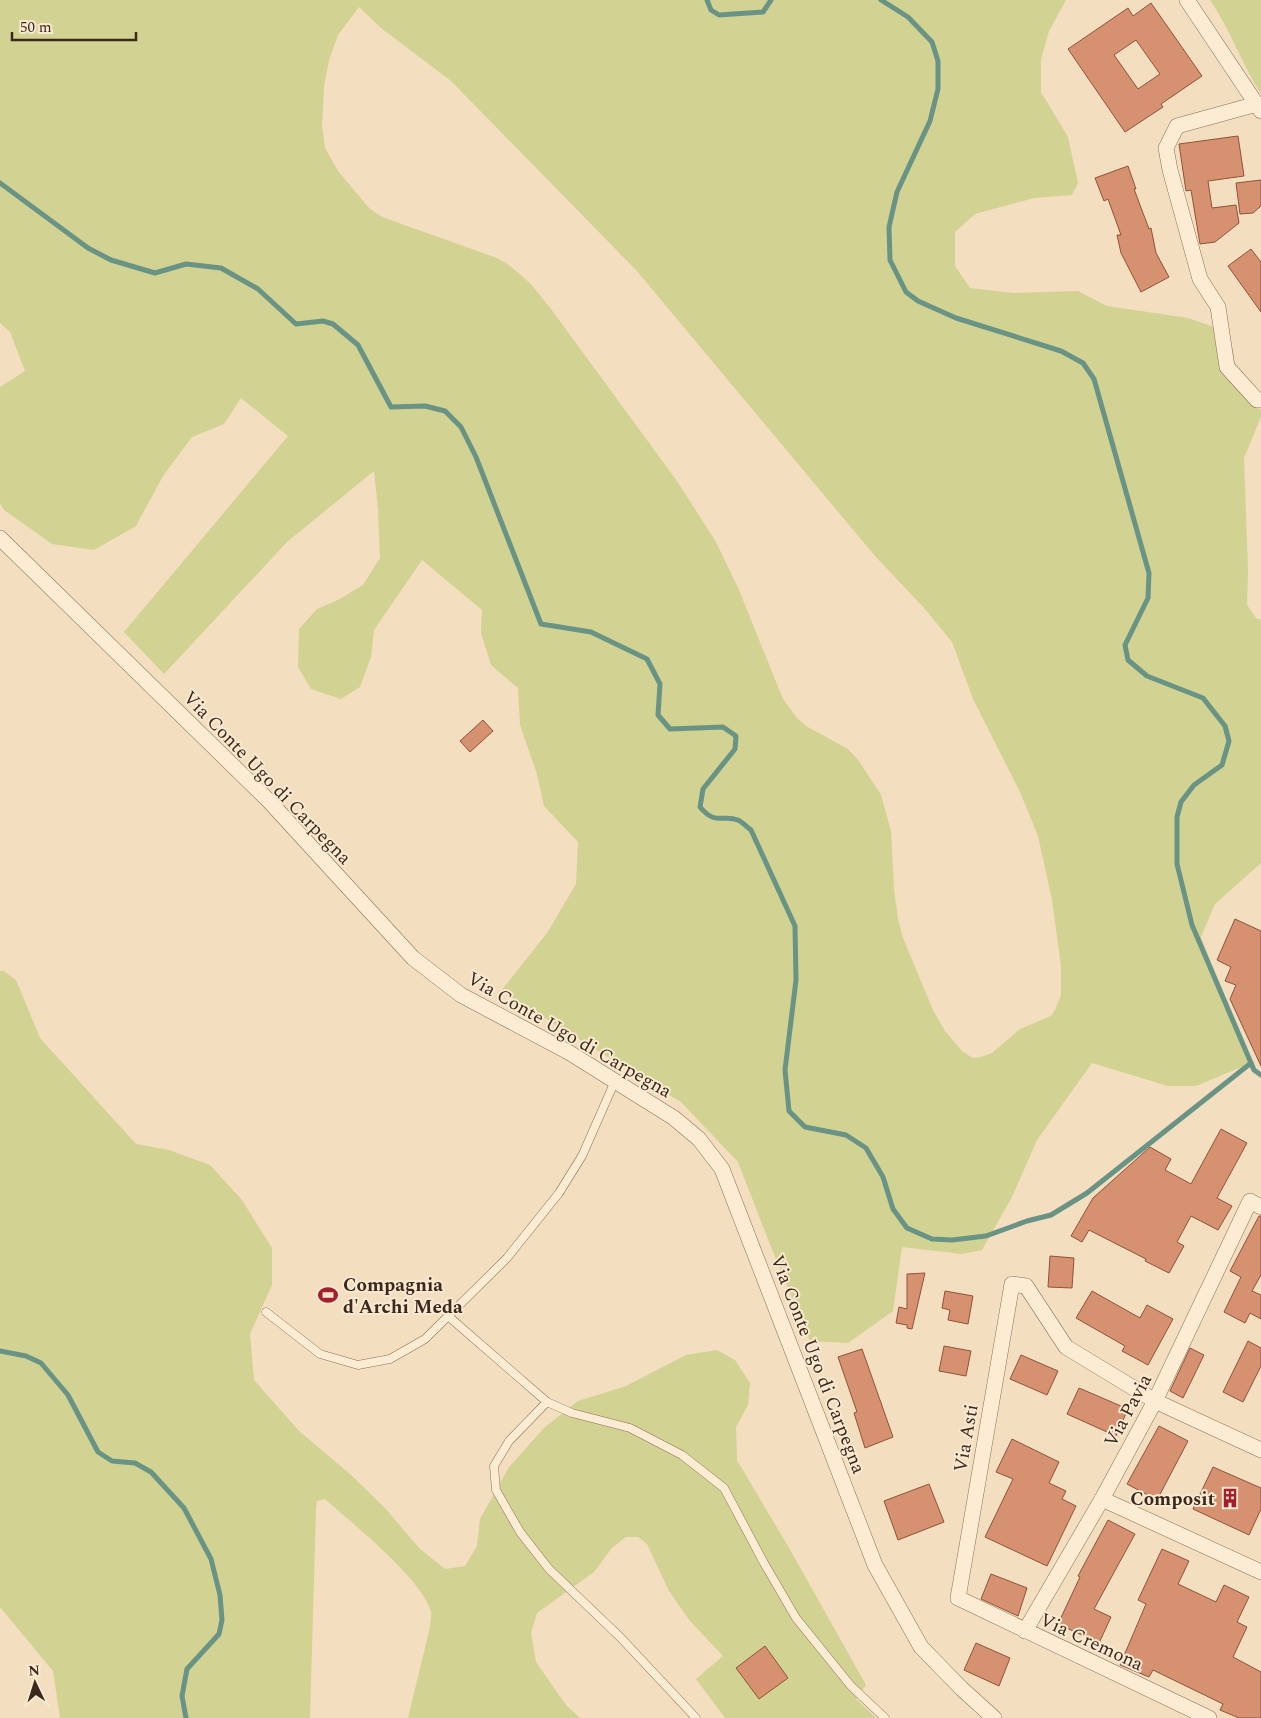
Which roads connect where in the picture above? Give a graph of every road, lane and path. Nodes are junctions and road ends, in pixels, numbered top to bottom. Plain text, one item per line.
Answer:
1 (1187, 0) edge
2 (1259, 108) edge
3 (1261, 400) edge
4 (0, 538) edge
5 (615, 1081) junction
6 (1255, 1204) edge
7 (266, 1312) dead end
8 (448, 1316) junction
9 (1156, 1401) junction
10 (547, 1402) junction
11 (1261, 1450) edge
12 (1102, 1499) junction
13 (1261, 1572) edge
14 (958, 1598) joint
15 (1025, 1631) junction
16 (696, 1718) edge
17 (885, 1718) edge
18 (994, 1718) edge
19 (1209, 1718) edge

1 - 2 street
2 - 3 street
4 - 5 street, Via Conte Ugo di Carpegna
5 - 8 lane
5 - 18 street, Via Conte Ugo di Carpegna
6 - 9 street, Via Pavia
7 - 8 lane
8 - 10 lane
9 - 11 street
9 - 12 street, Via Pavia
9 - 14 street, Via Asti
10 - 16 lane
10 - 17 lane
12 - 13 street
12 - 15 street, Via Pavia
14 - 15 street, Via Cremona
15 - 19 street, Via Cremona

